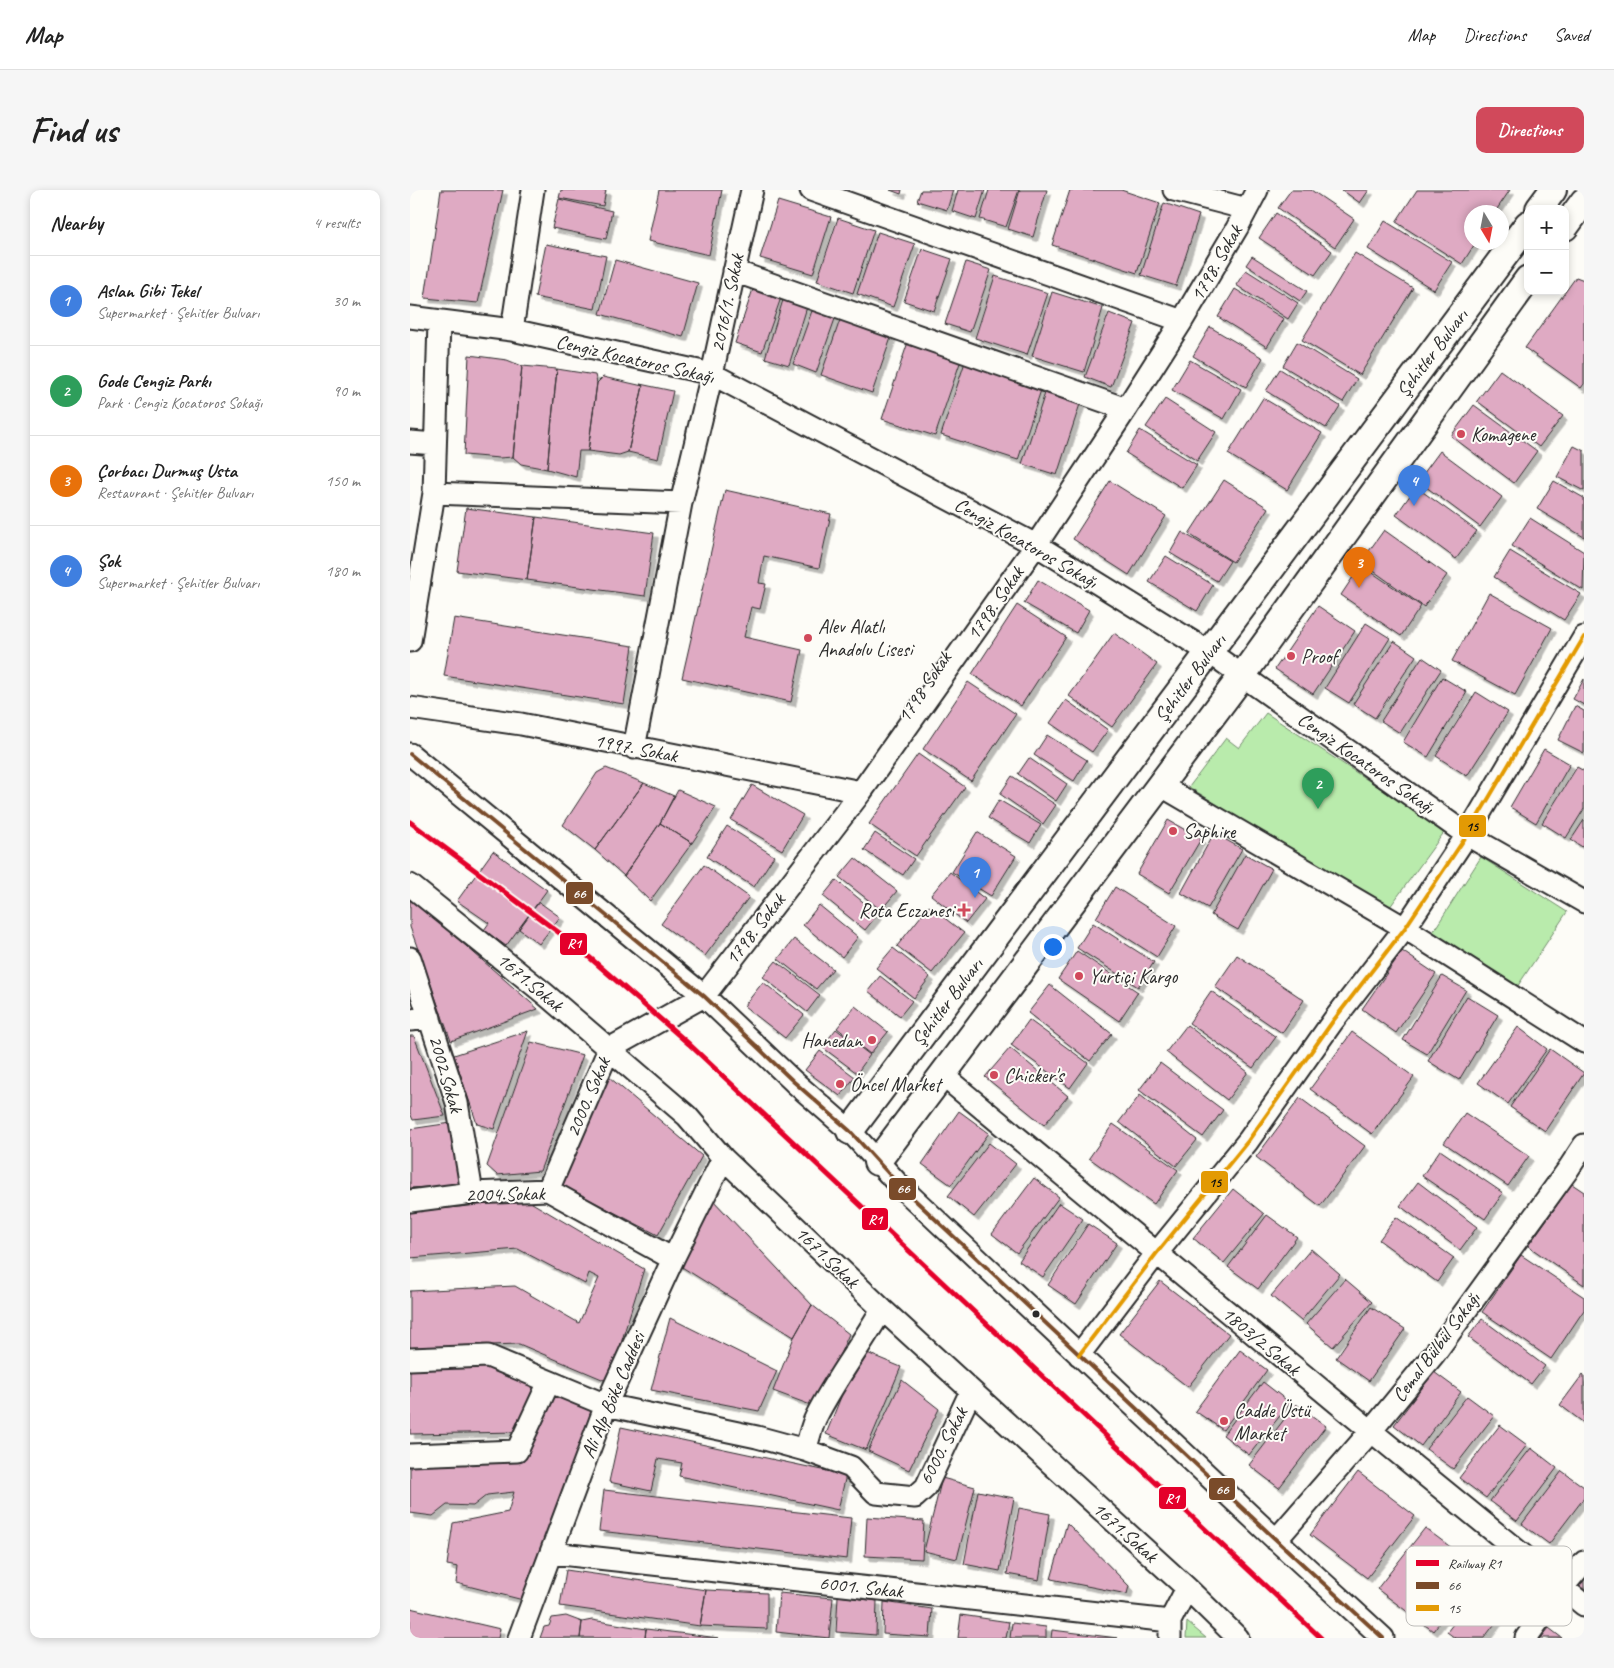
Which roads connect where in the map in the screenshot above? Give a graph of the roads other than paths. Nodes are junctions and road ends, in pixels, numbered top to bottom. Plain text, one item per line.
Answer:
1 (533, 190) edge
2 (752, 190) edge
3 (811, 190) edge
4 (1174, 190) edge
5 (1257, 190) edge
6 (1553, 190) edge
7 (1584, 201) edge
8 (1542, 205) edge
9 (1247, 209) junction
10 (1569, 222) edge
11 (1524, 229) edge
12 (734, 271) junction
13 (1524, 285) edge
14 (410, 317) edge
15 (439, 321) junction
16 (1182, 321) junction
17 (512, 330) junction
18 (712, 374) junction
19 (1126, 409) junction
20 (410, 442) edge
21 (436, 444) junction
22 (434, 493) junction
23 (681, 503) junction
24 (1036, 545) junction
25 (1584, 637) edge
26 (410, 641) edge
27 (1210, 652) junction
28 (1242, 676) junction
29 (410, 708) edge
30 (634, 748) junction
31 (410, 754) edge
32 (1160, 785) junction
33 (861, 792) junction
34 (1467, 834) junction
35 (410, 884) edge
36 (1584, 902) edge
37 (1405, 928) junction
38 (410, 958) edge
39 (704, 996) junction
40 (420, 1019) edge
41 (1584, 1042) edge
42 (609, 1049) junction
43 (941, 1074) junction
44 (850, 1130) junction
45 (1584, 1145) edge
46 (723, 1158) junction
47 (877, 1162) junction
48 (548, 1190) junction
49 (472, 1193) junction
50 (410, 1201) edge
51 (1156, 1254) junction
52 (672, 1259) junction
53 (882, 1309) junction
54 (1080, 1355) junction
55 (410, 1359) edge
56 (549, 1382) junction
57 (971, 1391) junction
58 (606, 1406) junction
59 (1371, 1431) junction
60 (806, 1450) junction
61 (410, 1455) edge
62 (1276, 1540) junction
63 (1511, 1546) edge
64 (552, 1553) junction
65 (1584, 1562) edge
66 (1572, 1576) edge
67 (1186, 1588) junction
68 (1572, 1596) edge
69 (1584, 1605) edge
70 (1535, 1626) edge
71 (1170, 1630) edge
72 (519, 1638) edge
73 (1238, 1638) edge
74 (1383, 1638) edge
75 (1526, 1638) edge

1 - 17 street
2 - 12 street, 2016/1. Sokak
3 - 16 street
4 - 9 street
5 - 9 street, 1798. Sokak
6 - 8 street
7 - 10 street
9 - 16 street, 1798. Sokak
11 - 27 street, Şehitler Bulvarı
12 - 18 street, 2016/1. Sokak
12 - 19 street
13 - 28 street, Şehitler Bulvarı
14 - 15 street, Cengiz Kocatoros Sokağı
15 - 17 street, Cengiz Kocatoros Sokağı
15 - 21 street
16 - 19 street, 1798. Sokak
17 - 18 street, Cengiz Kocatoros Sokağı
18 - 23 street, 2016/1. Sokak
18 - 24 street, Cengiz Kocatoros Sokağı
19 - 24 street, 1798. Sokak
20 - 21 street
21 - 22 street
22 - 23 street
22 - 26 street
23 - 30 street, 2016/1. Sokak
24 - 27 street, Cengiz Kocatoros Sokağı
24 - 33 street, 1798. Sokak
25 - 34 street
27 - 28 street, Cengiz Kocatoros Sokağı
27 - 44 street, Şehitler Bulvarı
28 - 32 street, Şehitler Bulvarı
28 - 34 street, Cengiz Kocatoros Sokağı
29 - 30 street, 1997. Sokak
30 - 33 street, 1997. Sokak
31 - 39 street
32 - 37 street
32 - 43 street, Şehitler Bulvarı
33 - 39 street, 1798. Sokak
34 - 36 street, Cengiz Kocatoros Sokağı
34 - 37 street
35 - 42 street, 1671.Sokak
37 - 41 street
37 - 51 street
38 - 40 street, 2002.Sokak
39 - 42 street, 2000. Sokak
39 - 44 street
40 - 49 street, 2002.Sokak
42 - 46 street, 1671.Sokak
42 - 48 street, 2000. Sokak
43 - 47 street, Şehitler Bulvarı
43 - 51 street, 1803/2.Sokak
44 - 47 street
45 - 59 street, Cemal Bülbül Sokağı
46 - 52 street, Ali Alp Böke Caddesi
46 - 53 street, 1671.Sokak
47 - 54 street
48 - 49 street, 2004.Sokak
48 - 52 street, 2004.Sokak
49 - 50 street, 2004.Sokak
51 - 54 street
51 - 59 street, 1803/2.Sokak
52 - 58 street, Ali Alp Böke Caddesi
53 - 57 street, 1671.Sokak
53 - 60 street
54 - 62 street
55 - 56 street, 6000. Sokak
56 - 58 street, 6000. Sokak
56 - 61 street
57 - 60 street, 6000. Sokak
57 - 67 street, 1671.Sokak
58 - 60 street, 6000. Sokak
58 - 64 street, Ali Alp Böke Caddesi
59 - 62 street, Cemal Bülbül Sokağı
59 - 63 street, 1803/2.Sokak
62 - 74 street
64 - 71 street, 6001. Sokak
64 - 72 street, Ali Alp Böke Caddesi
65 - 66 street
67 - 71 street
67 - 73 street, 1671.Sokak
68 - 69 street, 1803/2.Sokak
70 - 75 street

